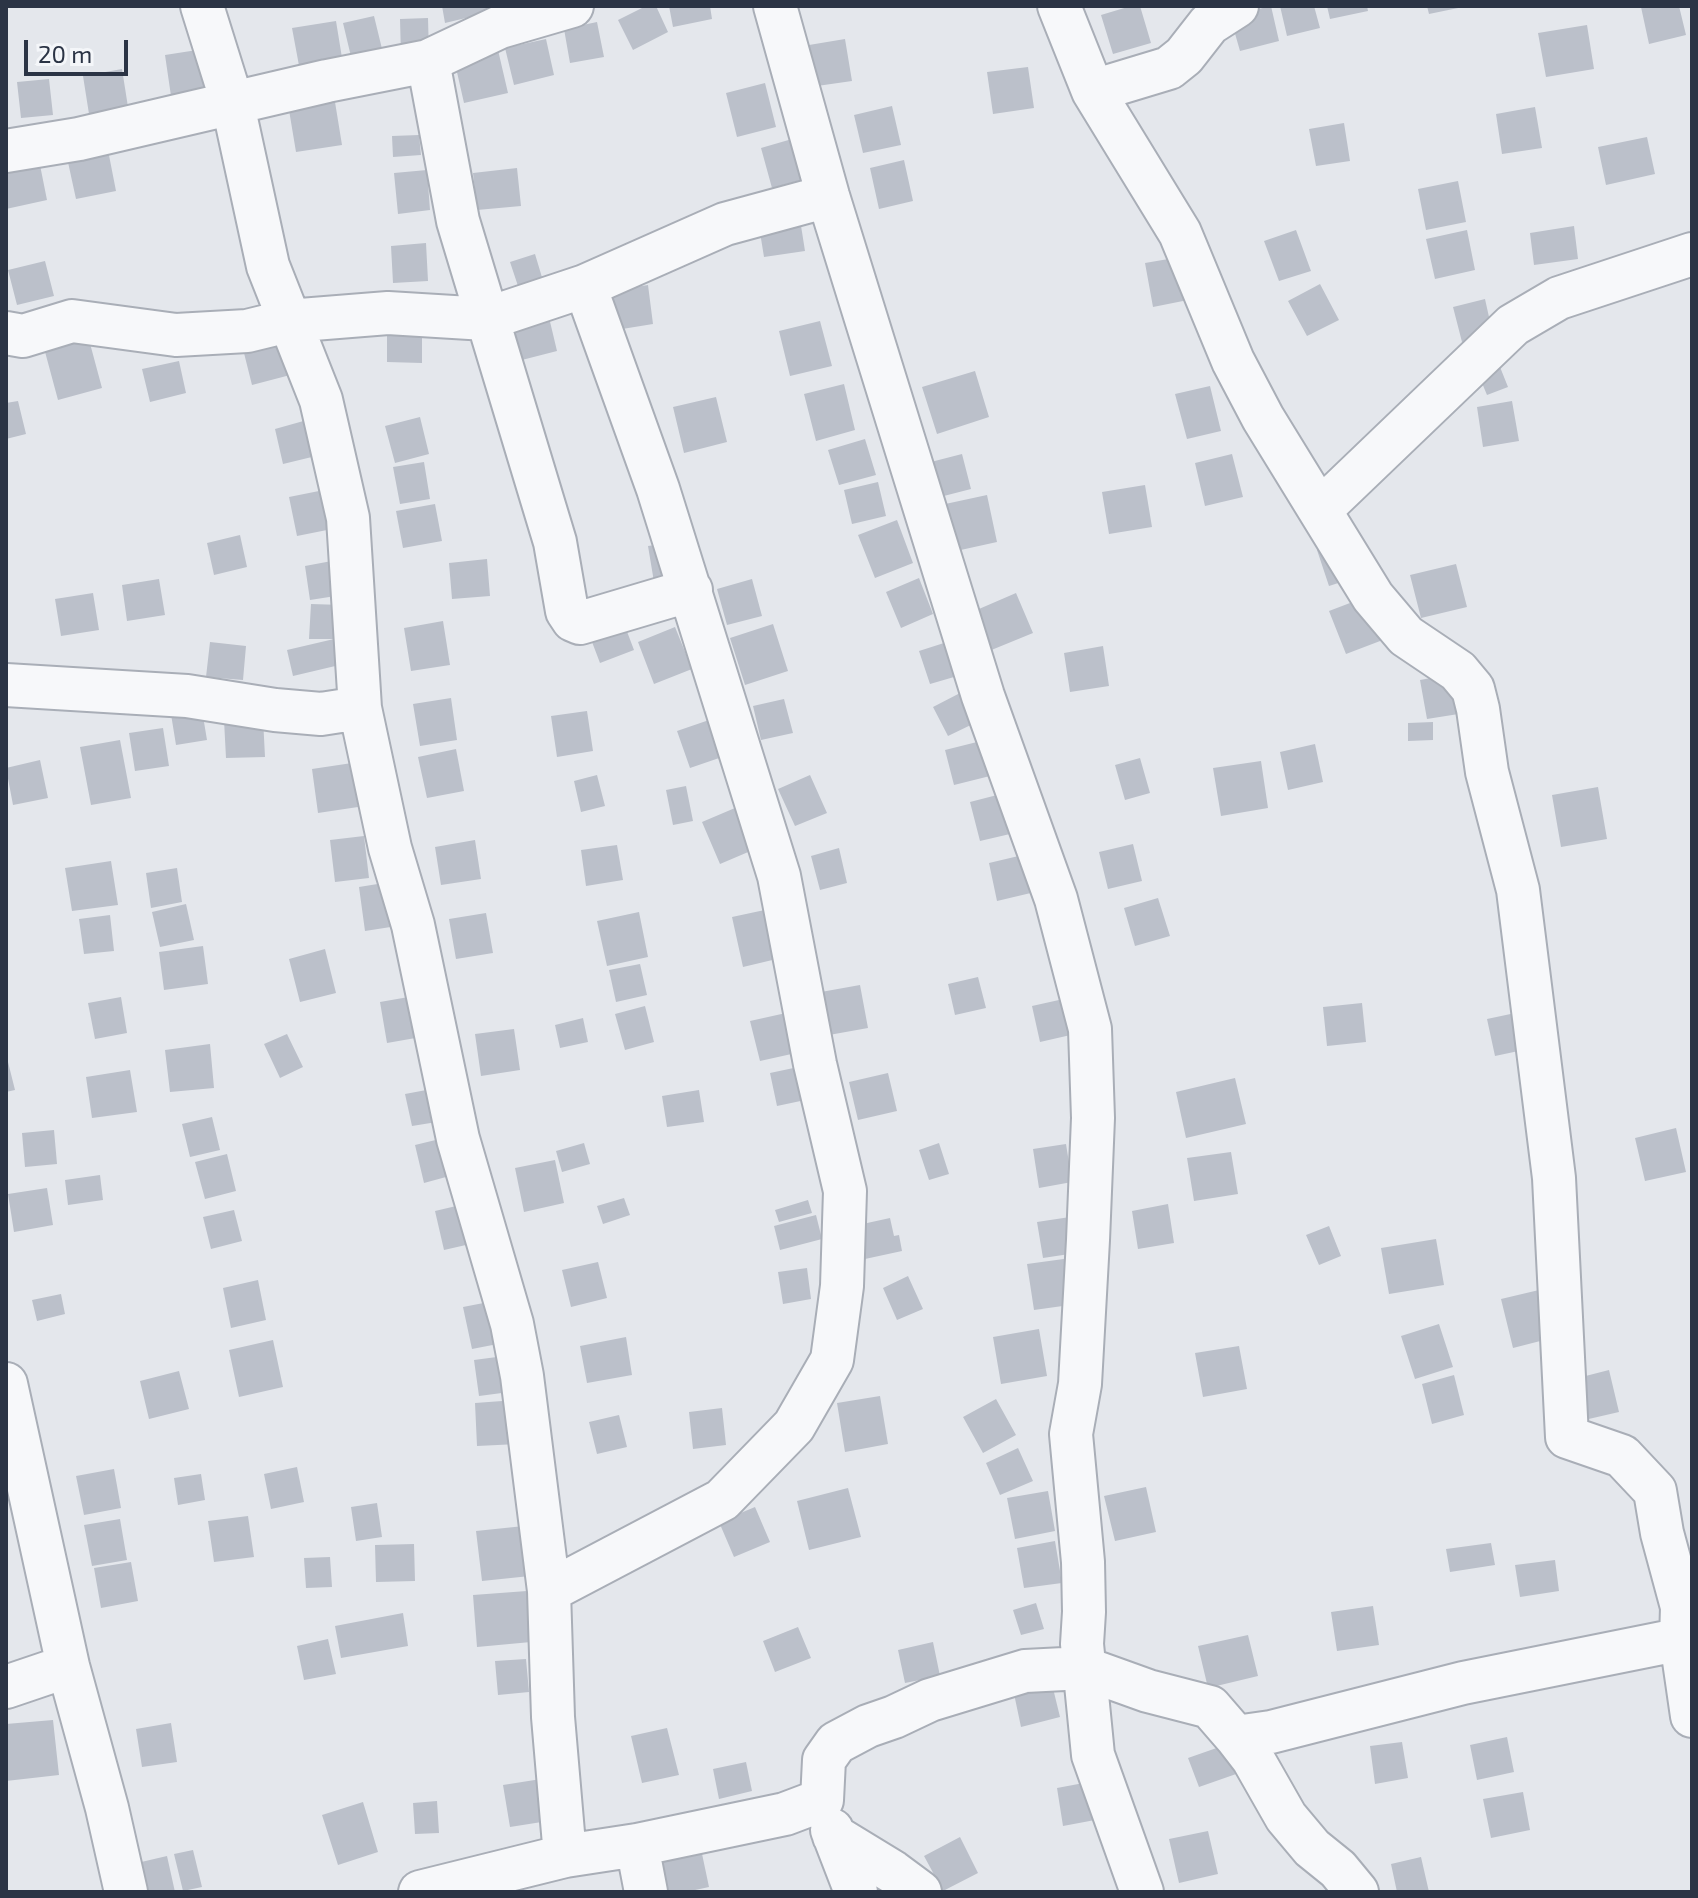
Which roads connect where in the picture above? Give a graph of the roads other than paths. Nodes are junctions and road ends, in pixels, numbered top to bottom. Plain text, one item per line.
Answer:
1 (202, 6) edge
2 (572, 6) edge
3 (775, 6) edge
4 (1059, 6) edge
5 (1237, 6) edge
6 (428, 61) junction
7 (1093, 91) junction
8 (233, 105) junction
9 (6, 151) edge
10 (828, 196) junction
11 (1692, 254) edge
12 (585, 286) junction
13 (486, 319) junction
14 (288, 321) junction
15 (6, 333) edge
16 (1321, 509) junction
17 (691, 590) junction
18 (6, 685) edge
19 (360, 708) junction
20 (6, 1384) edge
21 (17, 1487) edge
22 (549, 1591) junction
23 (1686, 1639) edge
24 (68, 1666) junction
25 (1084, 1668) junction
26 (6, 1687) edge
27 (1692, 1716) edge
28 (1236, 1737) junction
29 (828, 1818) junction
30 (637, 1845) junction
31 (565, 1856) junction
32 (126, 1892) edge
33 (420, 1892) edge
34 (646, 1892) edge
35 (856, 1892) edge
36 (920, 1892) edge
37 (1142, 1892) edge
38 (1357, 1892) edge

1 - 8 street
2 - 6 street
3 - 10 street
4 - 7 street
5 - 7 street
6 - 8 street
6 - 13 street
7 - 16 street
8 - 9 street
8 - 14 street
10 - 12 street
10 - 25 street
11 - 16 street
12 - 13 street
12 - 17 street
13 - 14 street
13 - 17 street
14 - 15 street
14 - 19 street
16 - 23 street
17 - 22 street
18 - 19 street
19 - 22 street
20 - 21 street
21 - 24 street
22 - 31 street
23 - 27 street
23 - 28 street
24 - 26 street
24 - 32 street
25 - 28 street
25 - 29 street
25 - 37 street
28 - 38 street
29 - 30 street
29 - 35 street
29 - 36 street
30 - 31 street
30 - 34 street
31 - 33 street

